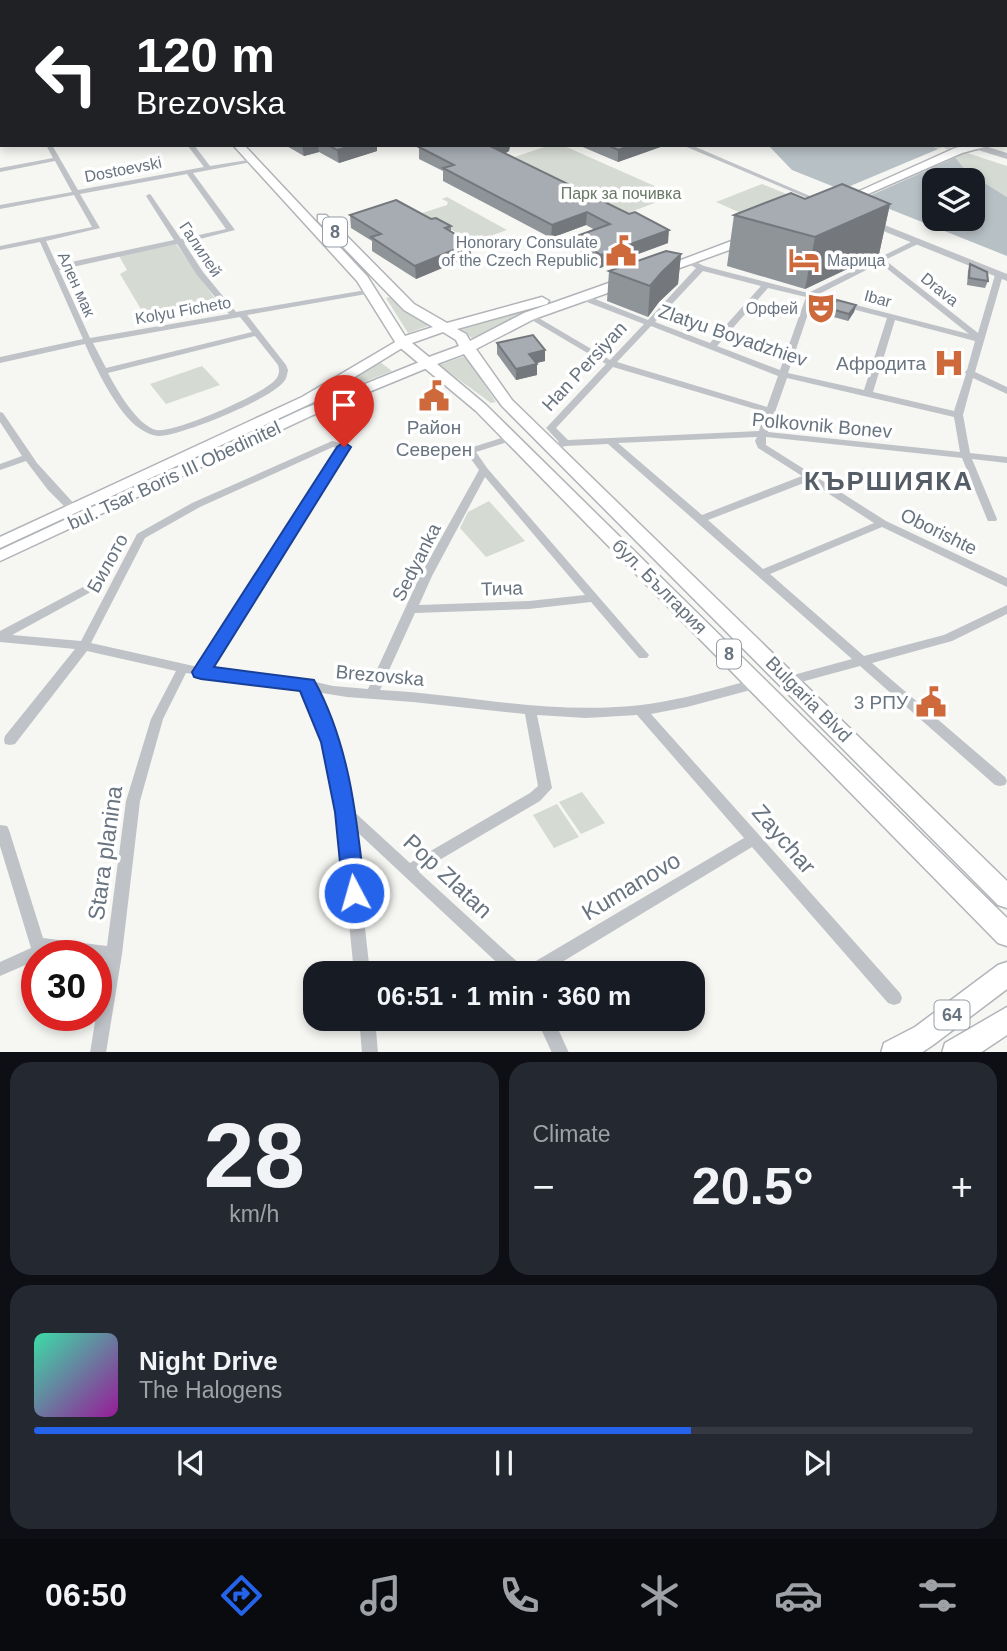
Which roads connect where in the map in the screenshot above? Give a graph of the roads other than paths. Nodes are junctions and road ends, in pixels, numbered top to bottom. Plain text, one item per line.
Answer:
1 (50, 147) edge
2 (192, 147) edge
3 (240, 147) edge
4 (253, 147) edge
5 (690, 147) edge
6 (971, 147) edge
7 (1007, 156) edge
8 (57, 159) junction
9 (252, 160) junction
10 (208, 167) junction
11 (0, 170) edge
12 (188, 172) junction
13 (75, 193) junction
14 (149, 196) dead end
15 (837, 203) junction
16 (0, 207) edge
17 (805, 213) edge
18 (855, 216) edge
19 (42, 239) junction
20 (178, 241) junction
21 (917, 241) junction
22 (0, 247) edge
23 (688, 260) junction
24 (882, 261) junction
25 (56, 268) junction
26 (701, 268) junction
27 (643, 271) junction
28 (1003, 277) edge
29 (767, 284) junction
30 (372, 291) junction
31 (811, 295) junction
32 (582, 297) junction
33 (238, 314) junction
34 (529, 316) junction
35 (892, 317) junction
36 (648, 324) junction
37 (444, 328) junction
38 (257, 333) junction
39 (981, 340) junction
40 (87, 341) junction
41 (402, 342) junction
42 (467, 348) junction
43 (710, 348) junction
44 (0, 360) edge
45 (427, 363) junction
46 (610, 363) junction
47 (284, 370) joint
48 (102, 372) junction
49 (969, 372) junction
50 (782, 374) junction
51 (1007, 391) edge
52 (868, 393) junction
53 (771, 411) junction
54 (0, 415) edge
55 (958, 415) junction
56 (762, 434) junction
57 (512, 438) junction
58 (556, 439) junction
59 (611, 442) junction
60 (470, 451) junction
61 (454, 456) dead end
62 (966, 456) junction
63 (27, 458) junction
64 (1007, 460) edge
65 (0, 467) edge
66 (484, 470) junction
67 (809, 477) junction
68 (73, 509) junction
69 (992, 519) dead end
70 (699, 520) junction
71 (882, 523) junction
72 (0, 543) edge
73 (0, 556) edge
74 (761, 574) junction
75 (1007, 583) edge
76 (85, 590) dead end
77 (595, 598) junction
78 (411, 609) junction
79 (1007, 610) edge
80 (0, 637) edge
81 (84, 646) junction
82 (643, 655) dead end
83 (862, 661) junction
84 (183, 668) junction
85 (201, 672) junction
86 (790, 680) junction
87 (758, 683) junction
88 (307, 685) junction
89 (373, 692) junction
90 (530, 709) junction
91 (640, 710) junction
92 (10, 740) dead end
93 (1000, 781) dead end
94 (345, 812) junction
95 (2, 830) dead end
96 (754, 839) junction
97 (410, 870) junction
98 (1007, 897) edge
99 (1007, 935) edge
100 (36, 940) edge
101 (114, 954) joint
102 (21, 960) edge
103 (361, 961) edge
104 (506, 961) edge
105 (550, 961) edge
106 (0, 969) edge
107 (1007, 974) edge
108 (894, 998) dead end
109 (1007, 1020) edge
110 (368, 1031) edge
111 (550, 1031) edge
112 (98, 1052) edge
113 (370, 1052) edge
114 (561, 1052) edge
115 (894, 1052) edge
116 (955, 1052) edge

1 - 8 street
2 - 10 street
3 - 9 main road, 8
4 - 37 main road, 8
5 - 15 street
6 - 7 street
6 - 15 main road
8 - 11 street
8 - 13 street
9 - 10 street, Dostoevski
9 - 30 main road, 8
10 - 12 street, Dostoevski
12 - 13 street, Dostoevski
12 - 20 street
13 - 16 street, Dostoevski
13 - 19 street
14 - 20 street, Галилей
15 - 17 main road
18 - 21 street
19 - 22 street
19 - 25 street, Ален мак
20 - 25 street
20 - 33 street, Галилей
21 - 24 street
21 - 28 street
23 - 26 street, Ibar
23 - 27 main road
23 - 27 main road
24 - 31 street
24 - 39 street, Drava
25 - 40 street, Ален мак
26 - 29 street, Ibar
26 - 36 street, Han Persiyan
27 - 32 main road
27 - 37 main road
28 - 39 street
29 - 31 street, Ibar
29 - 43 street
30 - 33 street, Kolyu Ficheto
30 - 41 main road, 8
31 - 35 street, Ibar
31 - 50 street
32 - 34 main road
32 - 36 street, Zlatyu Boyadzhiev
33 - 38 street, Галилей
33 - 40 street, Kolyu Ficheto
34 - 42 main road
34 - 46 street
35 - 39 street, Ibar
35 - 52 street
36 - 43 street, Zlatyu Boyadzhiev
36 - 46 street, Han Persiyan
37 - 41 main road
37 - 42 main road, 8
38 - 47 street, Галилей
38 - 48 street
39 - 49 street
40 - 44 street, Kolyu Ficheto
40 - 48 street, Ален мак
41 - 45 main road, 8
41 - 68 main road, bul. Tsar Boris III Obedinitel
42 - 45 main road
42 - 58 main road, Bulgaria Blvd / 8
43 - 50 street, Zlatyu Boyadzhiev
45 - 57 main road, бул. България / 8
45 - 73 main road, bul. Tsar Boris III Obedinitel
46 - 53 street
46 - 58 street, Han Persiyan
47 - 48 street, Ален мак
49 - 51 street
49 - 55 street
50 - 52 street, Zlatyu Boyadzhiev
50 - 53 street
52 - 55 street, Zlatyu Boyadzhiev
53 - 56 street
54 - 63 street
55 - 62 street
56 - 59 street, Polkovnik Bonev
56 - 62 street, Polkovnik Bonev
56 - 67 street, Oborishte
57 - 60 street
57 - 87 main road, бул. България / 8
58 - 59 street, Polkovnik Bonev
58 - 86 main road, Bulgaria Blvd / 8
59 - 70 street
60 - 61 street
60 - 66 street
62 - 64 street, Polkovnik Bonev
62 - 69 street
63 - 65 street
63 - 68 street
66 - 77 street
66 - 78 street, Sedyanka
67 - 70 street
67 - 71 street, Oborishte
68 - 72 main road, bul. Tsar Boris III Obedinitel
70 - 74 street
71 - 74 street
71 - 75 street, Oborishte
74 - 83 street
76 - 80 street
77 - 78 street, Тича
77 - 82 street
78 - 89 street, Sedyanka
79 - 83 street
80 - 81 street, Brezovska
81 - 84 street, Brezovska
81 - 85 street, Билото
81 - 92 street, Билото
83 - 86 street
83 - 93 street
84 - 85 street, Brezovska
84 - 101 street, Stara planina
85 - 88 street, Brezovska
86 - 98 main road, Bulgaria Blvd / 8
87 - 91 street, Brezovska
87 - 99 main road, бул. България / 8
88 - 89 street, Brezovska
88 - 94 street
89 - 90 street, Brezovska
90 - 91 street, Brezovska
90 - 97 street
91 - 96 street, Zaychar
94 - 97 street, Pop Zlatan
94 - 103 street
95 - 100 street
96 - 105 street, Kumanovo
96 - 108 street, Zaychar
97 - 104 street, Pop Zlatan
101 - 112 street, Stara planina
102 - 106 street
107 - 115 main road, 64
109 - 116 main road, 64
110 - 113 street
111 - 114 street

